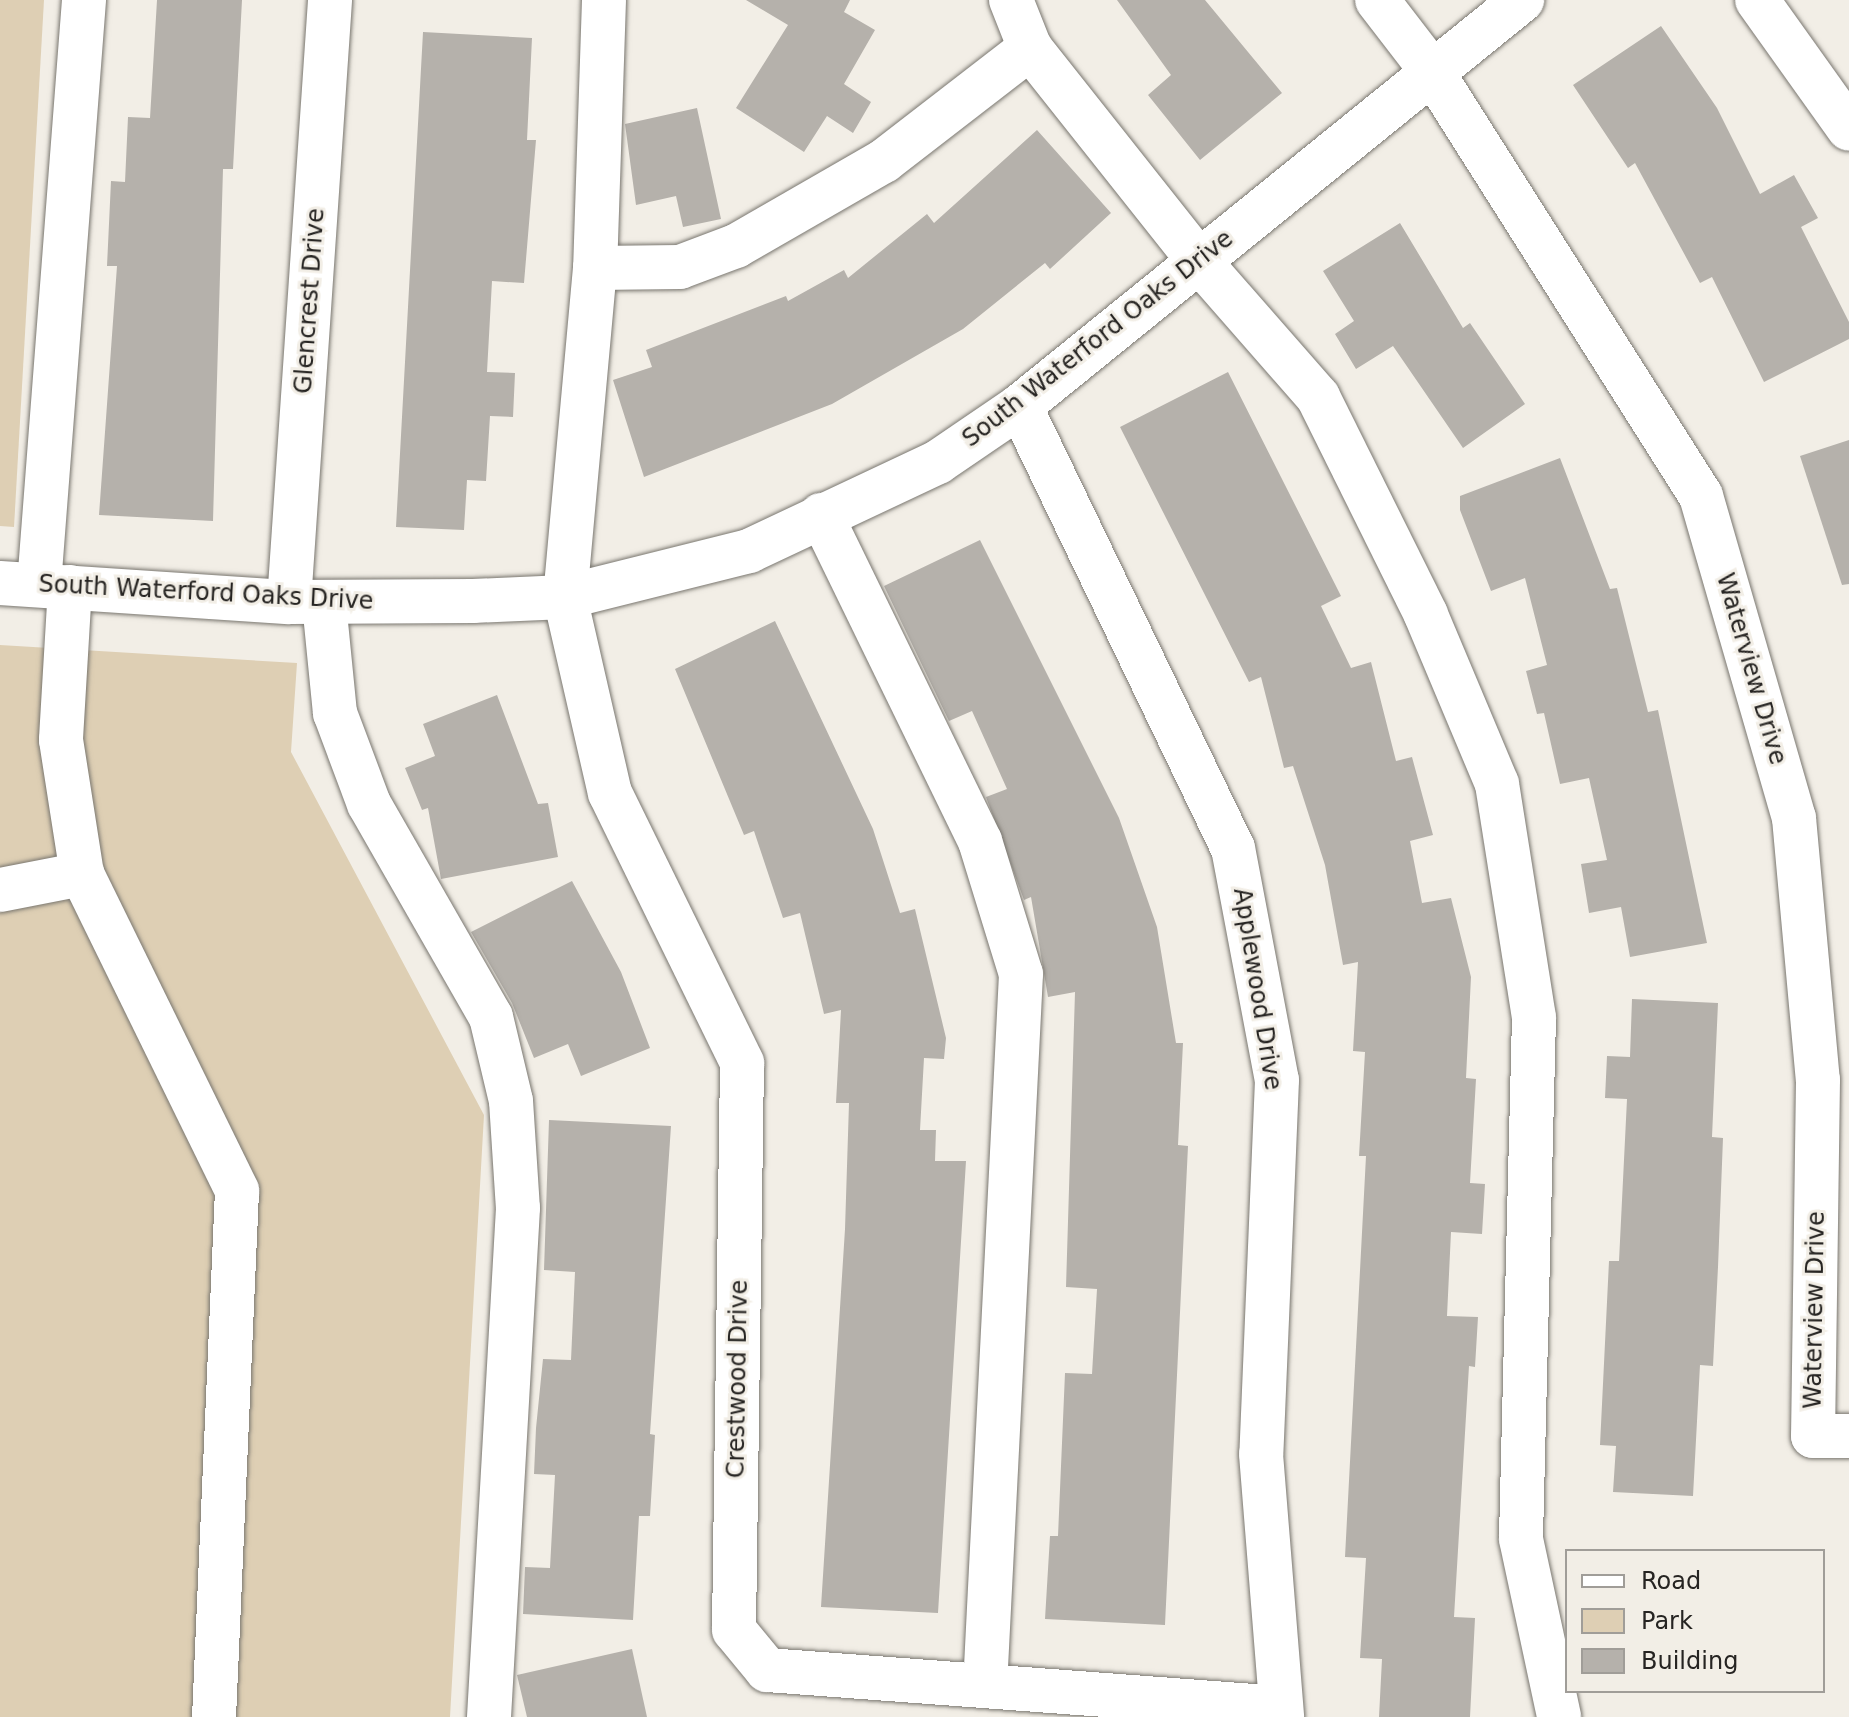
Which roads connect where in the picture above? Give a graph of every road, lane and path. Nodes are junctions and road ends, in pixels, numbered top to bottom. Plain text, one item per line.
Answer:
1 (84, 0) edge
2 (330, 0) edge
3 (604, 0) edge
4 (1011, 0) edge
5 (1377, 0) edge
6 (1522, 0) edge
7 (1757, 0) edge
8 (1030, 48) junction
9 (1431, 70) junction
10 (1849, 129) edge
11 (1199, 261) junction
12 (595, 268) junction
13 (1020, 406) junction
14 (821, 515) junction
15 (36, 585) edge
16 (565, 597) junction
17 (306, 602) junction
18 (82, 874) junction
19 (0, 890) edge
20 (1831, 1436) edge
21 (985, 1686) junction
22 (1035, 1703) edge
23 (1281, 1712) edge
24 (214, 1717) edge
25 (489, 1717) edge
26 (1559, 1717) edge

1 - 15 street
2 - 17 street, Glencrest Drive
3 - 12 street, Crestwood Drive
4 - 8 street
5 - 9 street, Waterview Drive
6 - 9 street, South Waterford Oaks Drive
7 - 10 street
8 - 11 street
8 - 12 street
9 - 11 street, South Waterford Oaks Drive
9 - 20 street, Waterview Drive
11 - 13 street, South Waterford Oaks Drive
11 - 26 street
12 - 16 street, Crestwood Drive
13 - 14 street, South Waterford Oaks Drive
13 - 23 street, Applewood Drive
14 - 16 street, South Waterford Oaks Drive
14 - 21 street
15 - 17 street, South Waterford Oaks Drive
15 - 18 street
16 - 17 street, South Waterford Oaks Drive
16 - 21 street, Crestwood Drive
17 - 25 street, Glencrest Drive
18 - 19 street
18 - 24 street
21 - 22 street, Crestwood Drive
22 - 23 street, Crestwood Drive

